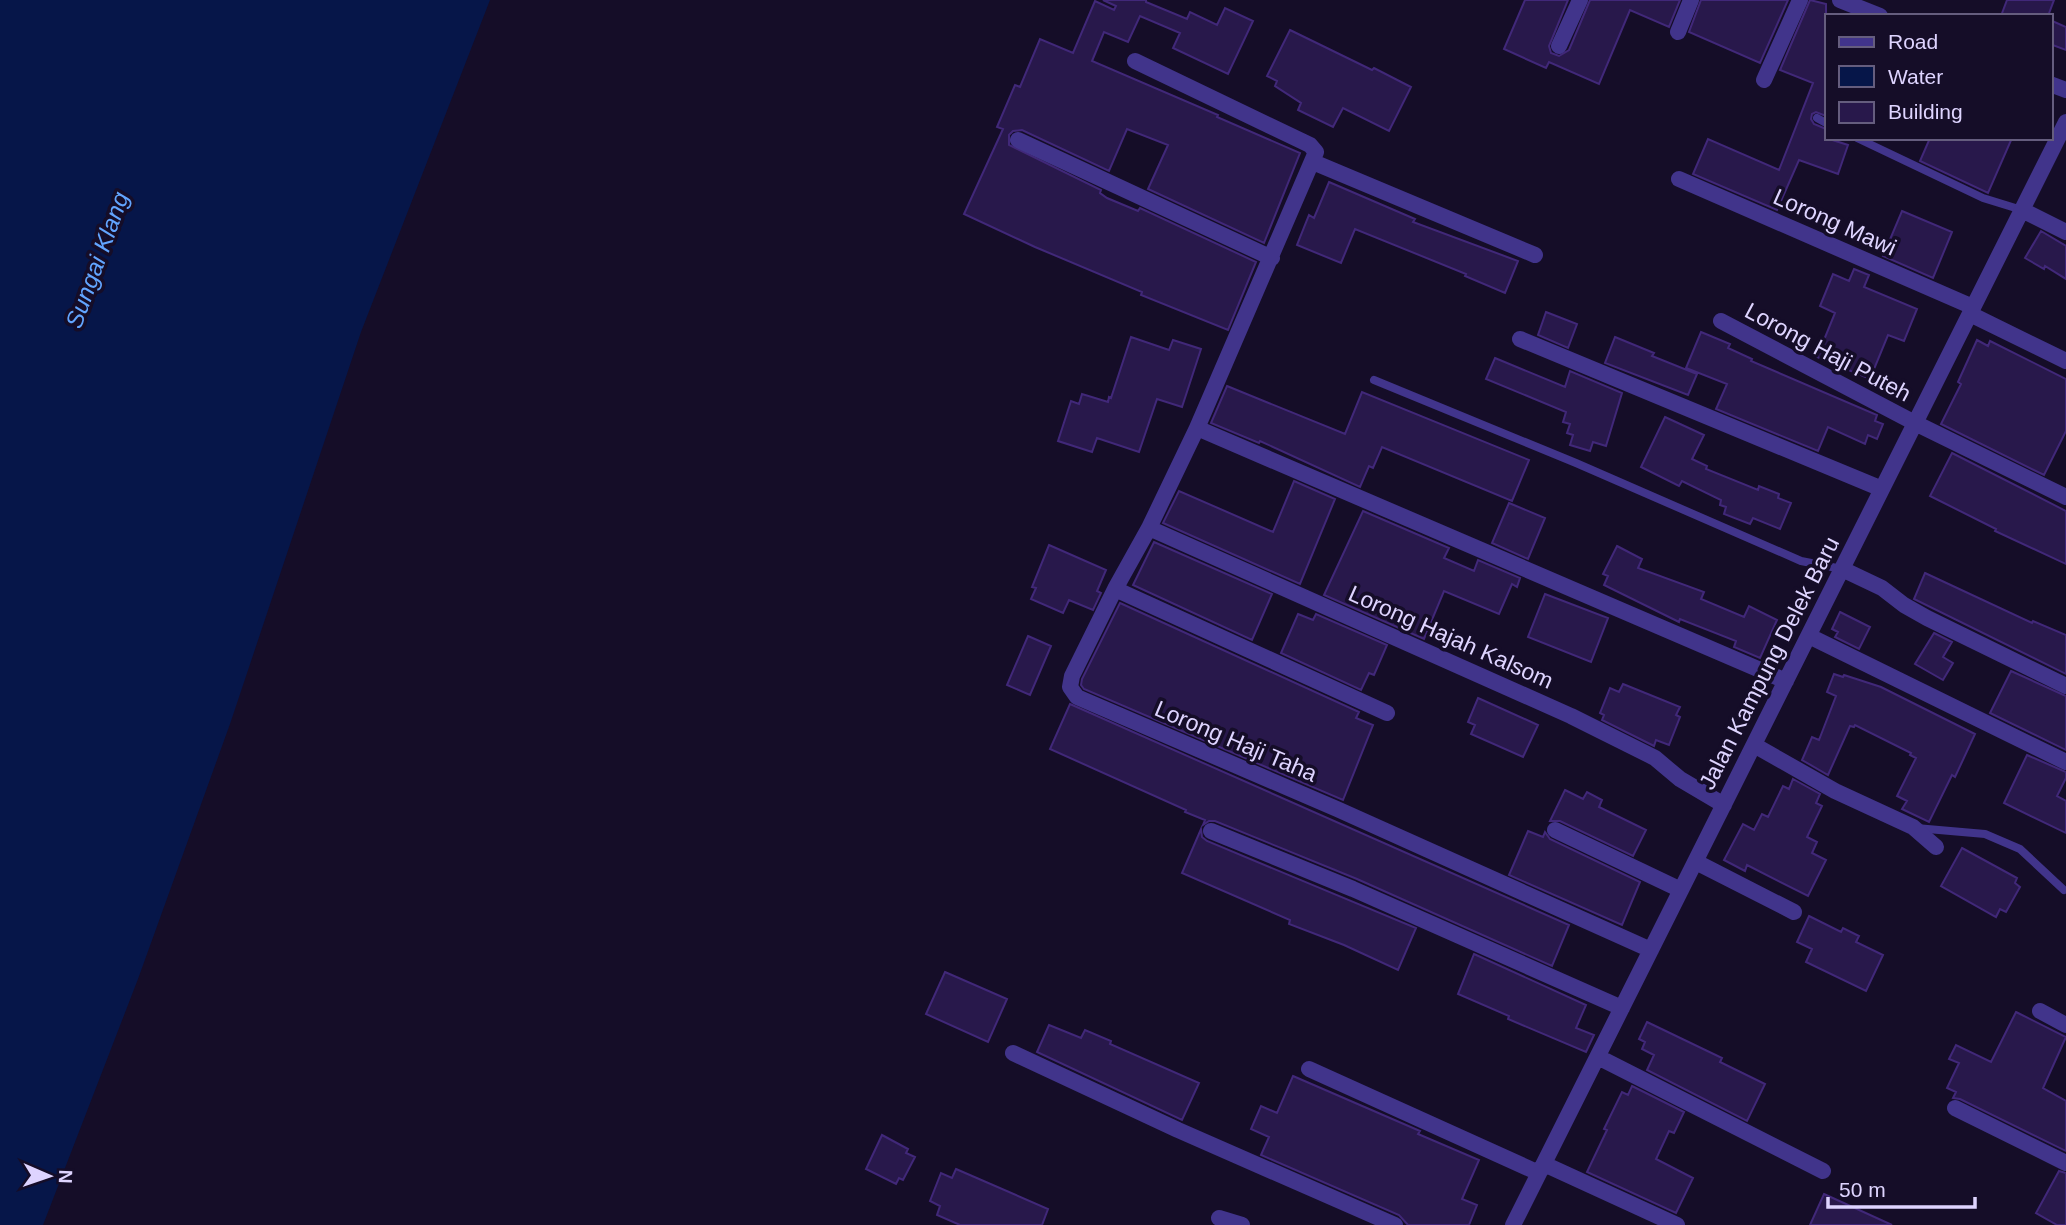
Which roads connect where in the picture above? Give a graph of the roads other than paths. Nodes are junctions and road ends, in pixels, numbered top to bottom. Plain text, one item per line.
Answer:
1 (1580, 0) edge
2 (1691, 0) edge
3 (1800, 0) edge
4 (1840, 0) edge
5 (1875, 14) edge
6 (1678, 32) dead end
7 (1559, 46) dead end
8 (1135, 61) dead end
9 (1764, 80) dead end
10 (1816, 118) dead end
11 (1825, 122) edge
12 (2066, 122) edge
13 (1018, 139) dead end
14 (1861, 140) edge
15 (1313, 162) junction
16 (1679, 179) dead end
17 (2022, 209) junction
18 (2066, 233) edge
19 (1535, 255) dead end
20 (1272, 258) junction
21 (1971, 311) junction
22 (1721, 321) dead end
23 (1520, 339) dead end
24 (2066, 361) edge
25 (1374, 380) dead end
26 (1915, 423) junction
27 (1197, 428) junction
28 (1882, 489) junction
29 (2066, 498) edge
30 (1149, 528) junction
31 (1842, 569) junction
32 (1115, 589) junction
33 (1808, 636) junction
34 (1786, 681) junction
35 (2066, 686) edge
36 (1387, 713) dead end
37 (1754, 745) junction
38 (2066, 762) edge
39 (1724, 805) junction
40 (1913, 827) junction
41 (1555, 830) dead end
42 (1211, 831) dead end
43 (1936, 847) dead end
44 (1696, 862) junction
45 (1681, 890) junction
46 (2064, 890) dead end
47 (1794, 912) dead end
48 (1651, 950) junction
49 (1622, 1008) junction
50 (2040, 1011) dead end
51 (2066, 1025) edge
52 (1013, 1053) dead end
53 (1598, 1057) junction
54 (1309, 1069) dead end
55 (1955, 1108) dead end
56 (2066, 1163) edge
57 (1542, 1169) junction
58 (1823, 1171) dead end
59 (1219, 1218) dead end
60 (1242, 1225) edge
61 (1395, 1225) edge
62 (1514, 1225) edge
63 (1677, 1225) edge

1 - 7 street
2 - 6 street
3 - 9 street
4 - 5 street
8 - 15 street
10 - 11 lane
12 - 17 street, Jalan Kampung Delek Baru
13 - 20 street
14 - 17 lane
15 - 19 street
15 - 20 street, Lorong Haji Taha
16 - 21 street, Lorong Mawi
17 - 18 street
17 - 21 street, Jalan Kampung Delek Baru
20 - 27 street, Lorong Haji Taha
21 - 24 street, Lorong Mawi
21 - 26 street, Jalan Kampung Delek Baru
22 - 26 street, Lorong Haji Puteh
23 - 28 street
25 - 31 lane
26 - 28 street, Jalan Kampung Delek Baru
26 - 29 street, Lorong Haji Puteh
27 - 30 street, Lorong Haji Taha
27 - 34 street
28 - 31 street, Jalan Kampung Delek Baru
30 - 32 street, Lorong Haji Taha
30 - 39 street, Lorong Hajah Kalsom
31 - 33 street, Jalan Kampung Delek Baru
31 - 35 street
32 - 36 street
32 - 48 street, Lorong Haji Taha
33 - 34 street, Jalan Kampung Delek Baru
33 - 38 street
34 - 37 street, Jalan Kampung Delek Baru
37 - 39 street, Jalan Kampung Delek Baru
37 - 40 street
39 - 44 street, Jalan Kampung Delek Baru
40 - 43 street
40 - 46 lane
41 - 45 street
42 - 49 street
44 - 45 street, Jalan Kampung Delek Baru
44 - 47 street
45 - 48 street, Jalan Kampung Delek Baru
48 - 49 street, Jalan Kampung Delek Baru
49 - 53 street, Jalan Kampung Delek Baru
50 - 51 street
52 - 61 street
53 - 57 street, Jalan Kampung Delek Baru
53 - 58 street
54 - 57 street
55 - 56 street
57 - 62 street, Jalan Kampung Delek Baru
57 - 63 street
59 - 60 street

